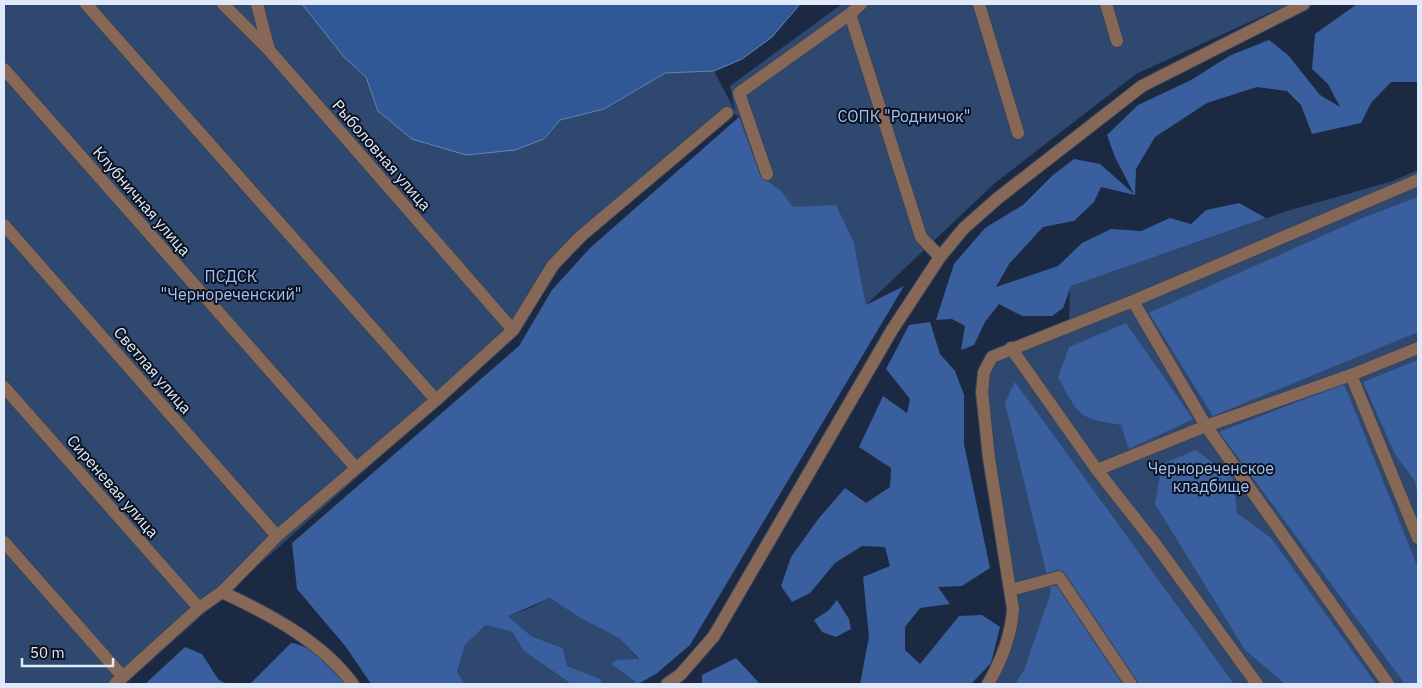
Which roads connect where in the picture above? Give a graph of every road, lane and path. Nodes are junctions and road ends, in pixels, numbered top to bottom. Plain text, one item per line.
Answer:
1 (86, 4) edge
2 (223, 4) edge
3 (257, 4) edge
4 (861, 4) edge
5 (978, 4) edge
6 (1106, 4) edge
7 (1304, 4) edge
8 (850, 14) junction
9 (1117, 41) dead end
10 (269, 50) junction
11 (4, 68) edge
12 (727, 113) dead end
13 (1018, 133) dead end
14 (767, 174) dead end
15 (1418, 180) edge
16 (4, 225) edge
17 (940, 257) junction
18 (1133, 301) junction
19 (512, 330) junction
20 (1011, 348) junction
21 (1418, 348) edge
22 (1351, 375) junction
23 (4, 387) edge
24 (436, 400) junction
25 (1206, 426) junction
26 (356, 468) junction
27 (1097, 470) junction
28 (277, 536) junction
29 (1418, 538) edge
30 (4, 542) edge
31 (1011, 590) junction
32 (222, 592) junction
33 (199, 608) junction
34 (119, 681) edge
35 (353, 684) edge
36 (667, 684) edge
37 (988, 684) edge
38 (1131, 684) edge
39 (1257, 684) edge
40 (1388, 684) edge

1 - 24 street
2 - 10 street, Рыболовная улица
3 - 10 street
4 - 8 street
5 - 13 street
6 - 9 street
7 - 17 street
8 - 14 street
8 - 17 street
10 - 19 street, Рыболовная улица
11 - 26 street, Клубничная улица
12 - 19 street
15 - 18 street
16 - 28 street, Светлая улица
17 - 36 street
18 - 20 street
18 - 25 street
19 - 24 street
20 - 27 street
20 - 31 street
21 - 22 street
22 - 25 street
22 - 29 street
23 - 33 street, Сиреневая улица
24 - 26 street
25 - 27 street
25 - 40 street
26 - 28 street
27 - 39 street
28 - 32 street
30 - 34 street
31 - 37 street
31 - 38 street
32 - 33 street
32 - 35 street
33 - 34 street

